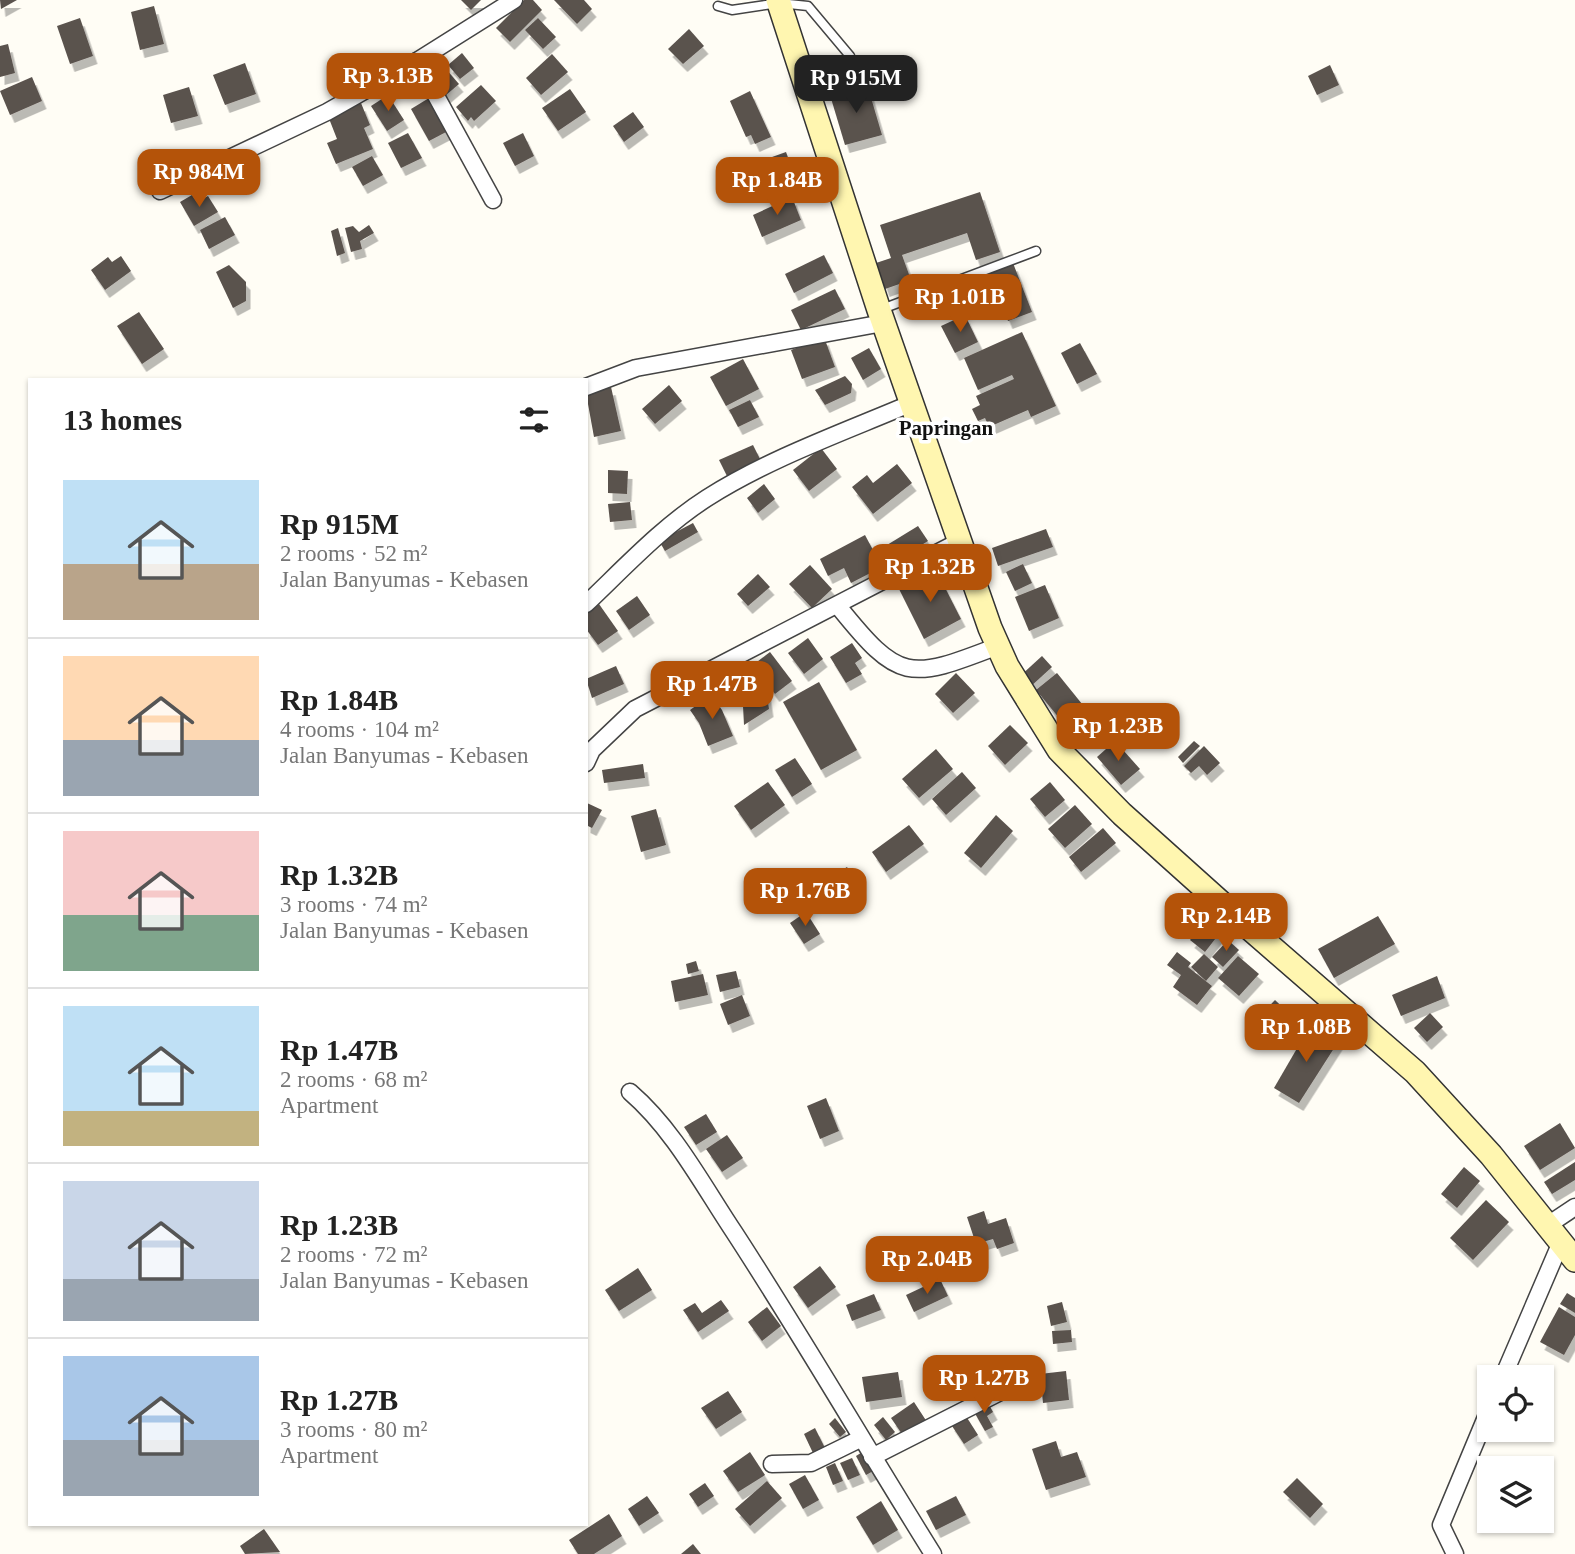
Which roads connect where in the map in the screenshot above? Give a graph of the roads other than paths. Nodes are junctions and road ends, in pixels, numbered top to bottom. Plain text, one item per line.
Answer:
1 (514, 0) edge
2 (778, 1) edge
3 (718, 6) dead end
4 (850, 56) dead end
5 (417, 61) junction
6 (160, 191) dead end
7 (493, 200) dead end
8 (1036, 251) dead end
9 (881, 316) junction
10 (588, 386) edge
11 (912, 403) junction
12 (960, 541) junction
13 (588, 602) edge
14 (838, 606) junction
15 (998, 646) junction
16 (588, 759) edge
17 (630, 1091) dead end
18 (1575, 1207) edge
19 (1561, 1243) edge
20 (1508, 1365) edge
21 (1002, 1391) dead end
22 (860, 1439) junction
23 (1477, 1439) edge
24 (872, 1457) junction
25 (772, 1464) dead end
26 (933, 1554) edge
27 (1455, 1554) edge

1 - 5 street
2 - 3 lane
2 - 4 lane
2 - 9 main road
5 - 6 street
5 - 7 street
8 - 9 lane
9 - 10 street
9 - 11 main road
11 - 12 main road
11 - 13 street
12 - 14 street
12 - 15 main road
14 - 15 street
14 - 16 street
15 - 19 main road
17 - 22 street
18 - 19 street
19 - 20 street
21 - 24 street
22 - 24 street
22 - 25 street
23 - 27 street
24 - 26 street

